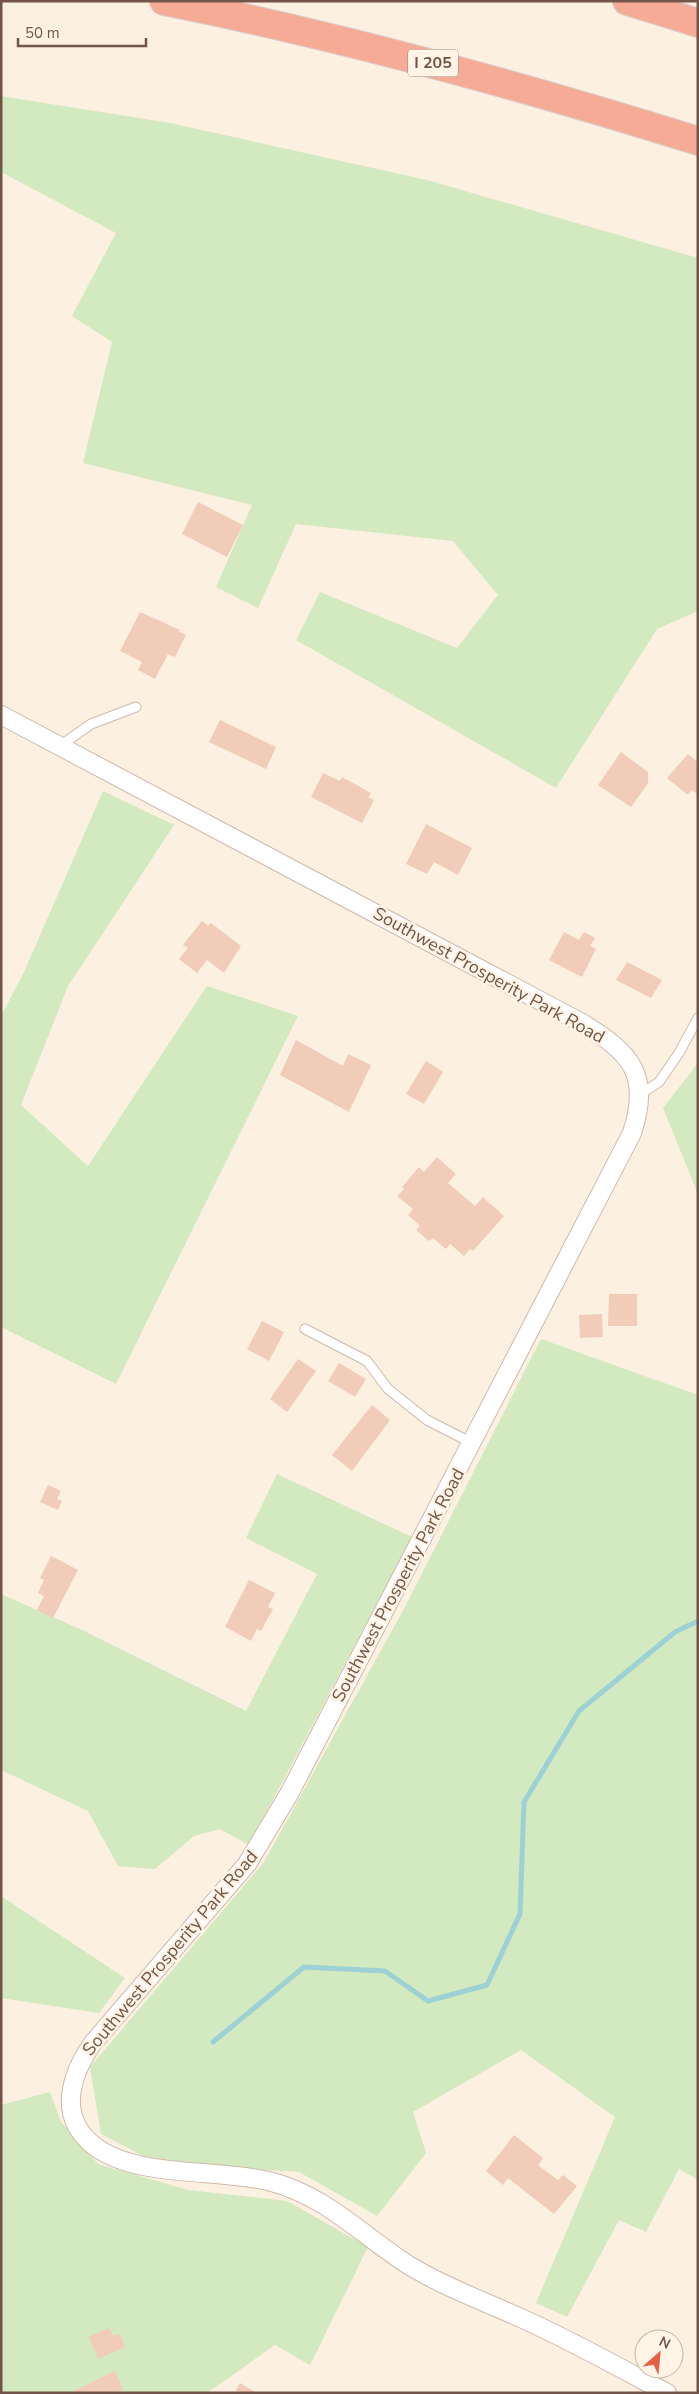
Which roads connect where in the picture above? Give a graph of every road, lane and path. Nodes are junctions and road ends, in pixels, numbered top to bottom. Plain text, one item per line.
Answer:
1 (164, 1) edge
2 (627, 1) edge
3 (698, 23) edge
4 (698, 141) edge
5 (136, 706) dead end
6 (1, 715) edge
7 (60, 746) junction
8 (698, 1018) edge
9 (639, 1094) junction
10 (305, 1329) dead end
11 (472, 1443) junction
12 (667, 2393) edge

1 - 4 highway, I 205
2 - 3 highway
5 - 7 lane
6 - 7 street, Southwest Prosperity Park Road
7 - 9 street, Southwest Prosperity Park Road
8 - 9 lane
9 - 11 street, Southwest Prosperity Park Road
10 - 11 lane
11 - 12 street, Southwest Prosperity Park Road

